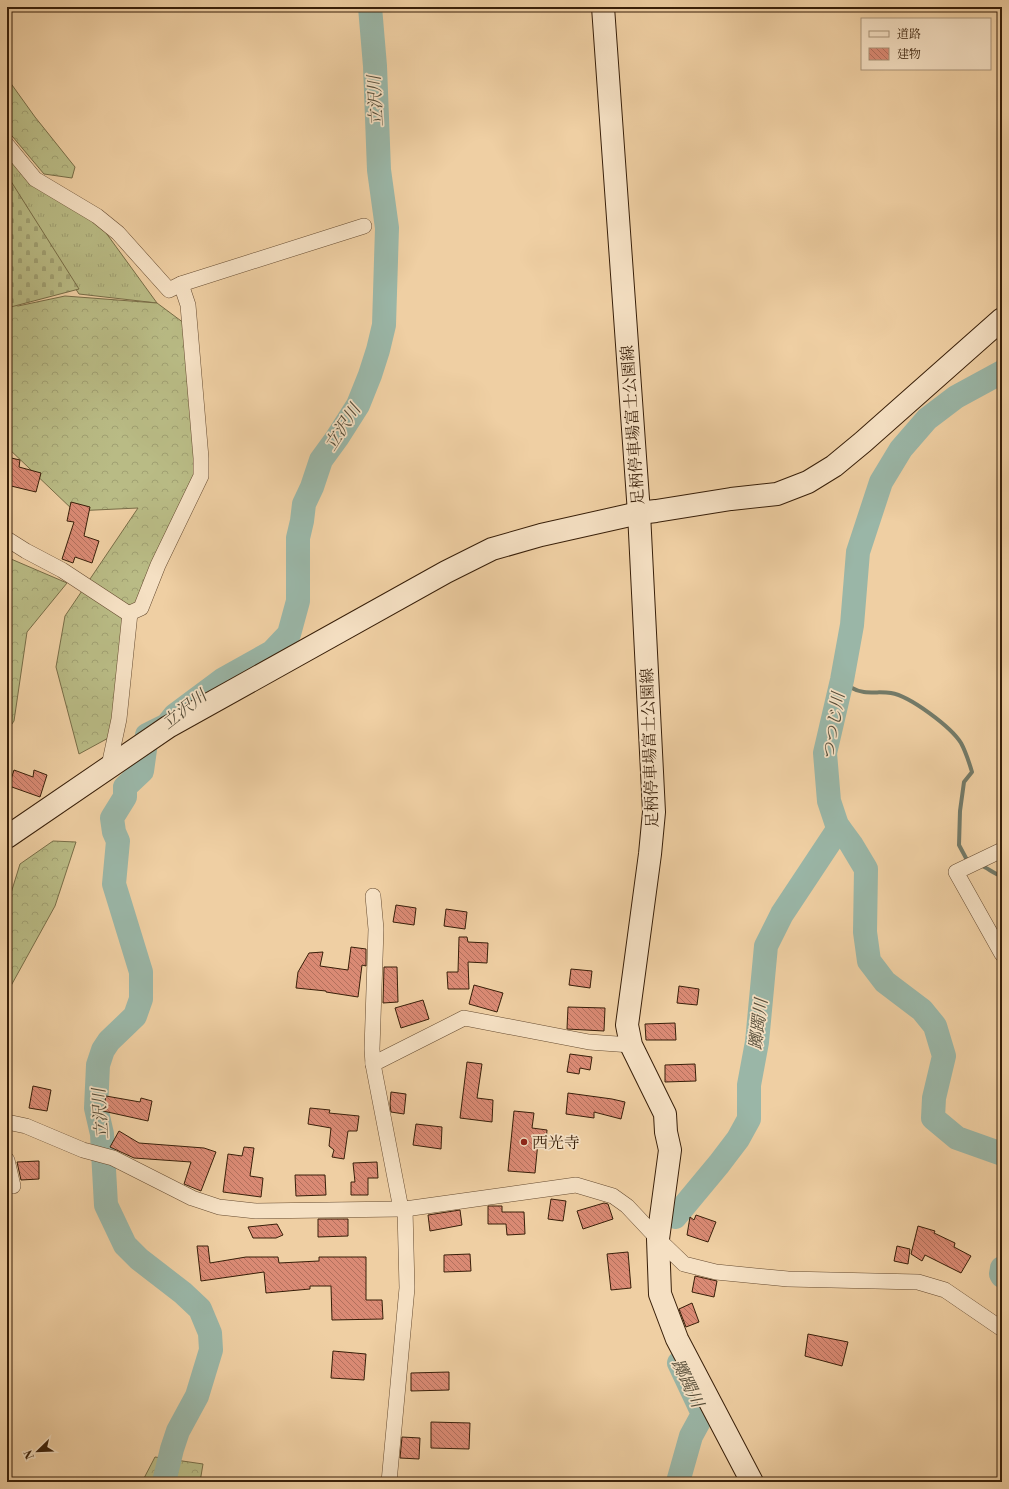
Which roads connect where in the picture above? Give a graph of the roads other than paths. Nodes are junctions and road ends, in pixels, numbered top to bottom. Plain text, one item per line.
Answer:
1 (603, 7) edge
2 (7, 145) edge
3 (364, 226) dead end
4 (181, 284) junction
5 (1002, 319) edge
6 (639, 513) junction
7 (7, 540) edge
8 (130, 613) junction
9 (109, 766) junction
10 (7, 837) edge
11 (1002, 850) edge
12 (373, 896) dead end
13 (1002, 954) edge
14 (631, 1045) junction
15 (373, 1064) junction
16 (7, 1122) edge
17 (7, 1160) edge
18 (7, 1186) edge
19 (403, 1209) junction
20 (658, 1239) junction
21 (1002, 1329) edge
22 (389, 1482) edge
23 (752, 1482) edge

1 - 6 main road, 足柄停車場富士公園線
2 - 4 street
3 - 4 street
4 - 8 street
5 - 6 main road
6 - 9 main road
6 - 14 main road, 足柄停車場富士公園線
7 - 8 street
8 - 9 street
9 - 10 main road
11 - 13 street
12 - 15 street
14 - 15 street
14 - 20 main road, 足柄停車場富士公園線
15 - 19 street
16 - 19 street
17 - 18 street
19 - 20 street
19 - 22 street
20 - 21 street
20 - 23 main road, 足柄停車場富士公園線

